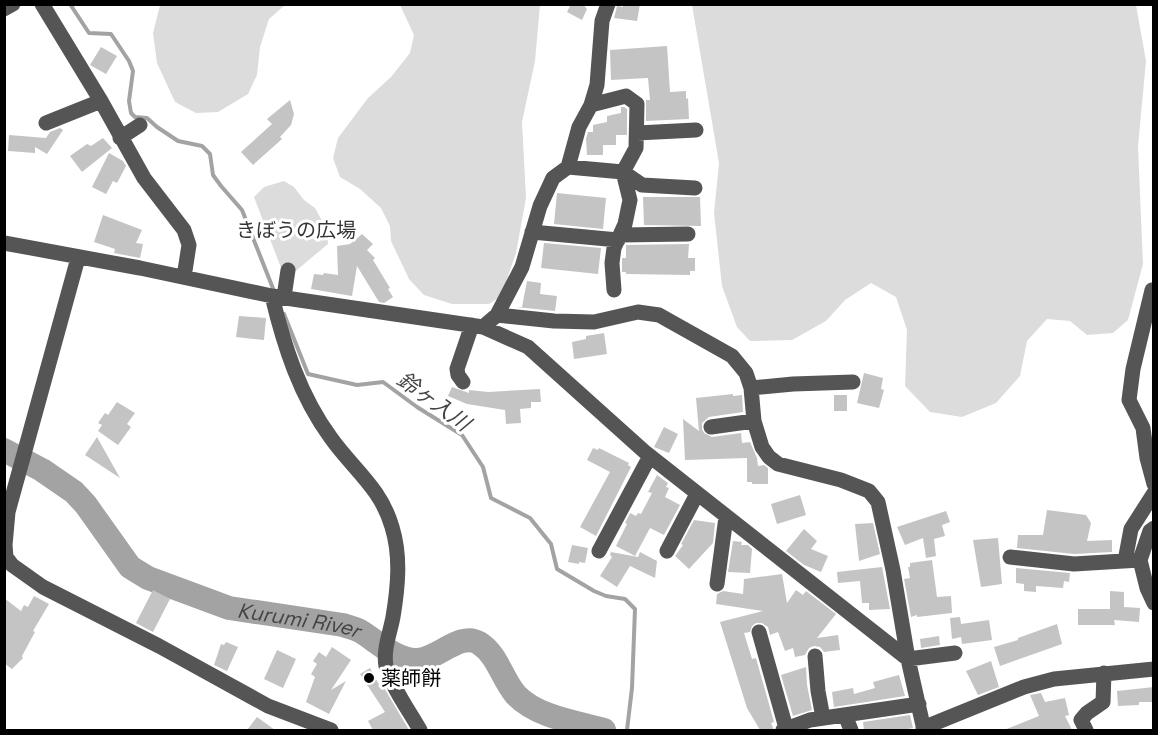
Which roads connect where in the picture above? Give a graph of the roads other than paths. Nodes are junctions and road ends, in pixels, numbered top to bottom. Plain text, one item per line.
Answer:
1 (13, 4) edge
2 (42, 4) edge
3 (608, 4) edge
4 (4, 9) edge
5 (101, 101) junction
6 (591, 105) junction
7 (46, 123) dead end
8 (140, 124) dead end
9 (696, 130) dead end
10 (637, 133) junction
11 (120, 138) junction
12 (568, 167) junction
13 (623, 172) junction
14 (695, 188) dead end
15 (532, 232) junction
16 (688, 234) dead end
17 (619, 238) junction
18 (4, 243) edge
19 (78, 258) junction
20 (288, 270) dead end
21 (184, 277) junction
22 (614, 290) dead end
23 (1152, 290) edge
24 (278, 297) junction
25 (497, 315) junction
26 (477, 326) junction
27 (463, 382) dead end
28 (853, 382) dead end
29 (751, 388) junction
30 (754, 421) junction
31 (711, 427) dead end
32 (650, 456) junction
33 (1154, 484) edge
34 (697, 494) junction
35 (1154, 494) edge
36 (6, 517) edge
37 (726, 517) junction
38 (1154, 528) edge
39 (5, 545) edge
40 (667, 550) dead end
41 (599, 551) dead end
42 (1010, 557) dead end
43 (1133, 560) junction
44 (717, 584) dead end
45 (1154, 603) edge
46 (759, 632) dead end
47 (955, 653) dead end
48 (815, 656) dead end
49 (908, 659) junction
50 (1154, 669) edge
51 (1104, 673) junction
52 (919, 704) junction
53 (845, 715) junction
54 (823, 718) junction
55 (784, 729) edge
56 (924, 729) edge
57 (331, 730) edge
58 (420, 730) edge
59 (851, 730) edge
60 (1086, 730) edge

1 - 4 street
2 - 5 street
3 - 6 street
5 - 7 street
5 - 11 street
6 - 10 street
6 - 12 street
8 - 11 street
9 - 10 street
10 - 13 street
11 - 21 street
12 - 13 street
12 - 15 street
13 - 14 street
13 - 17 street
15 - 17 street
15 - 25 street
16 - 17 street
17 - 22 street
18 - 19 street
19 - 21 street
19 - 36 street
20 - 24 street
21 - 24 street
23 - 33 street
24 - 26 street
24 - 58 street
25 - 26 street
25 - 29 street
26 - 27 street
26 - 32 street
28 - 29 street
29 - 30 street
30 - 31 street
30 - 49 street
32 - 34 street
32 - 41 street
34 - 37 street
34 - 40 street
35 - 43 street
36 - 39 street
37 - 44 street
37 - 49 street
38 - 43 street
39 - 57 street
42 - 43 street
43 - 45 street
46 - 55 street
47 - 49 street
48 - 54 street
49 - 52 street
50 - 51 street
51 - 56 street
51 - 60 street
52 - 53 street
52 - 56 street
53 - 54 street
53 - 59 street
54 - 55 street

